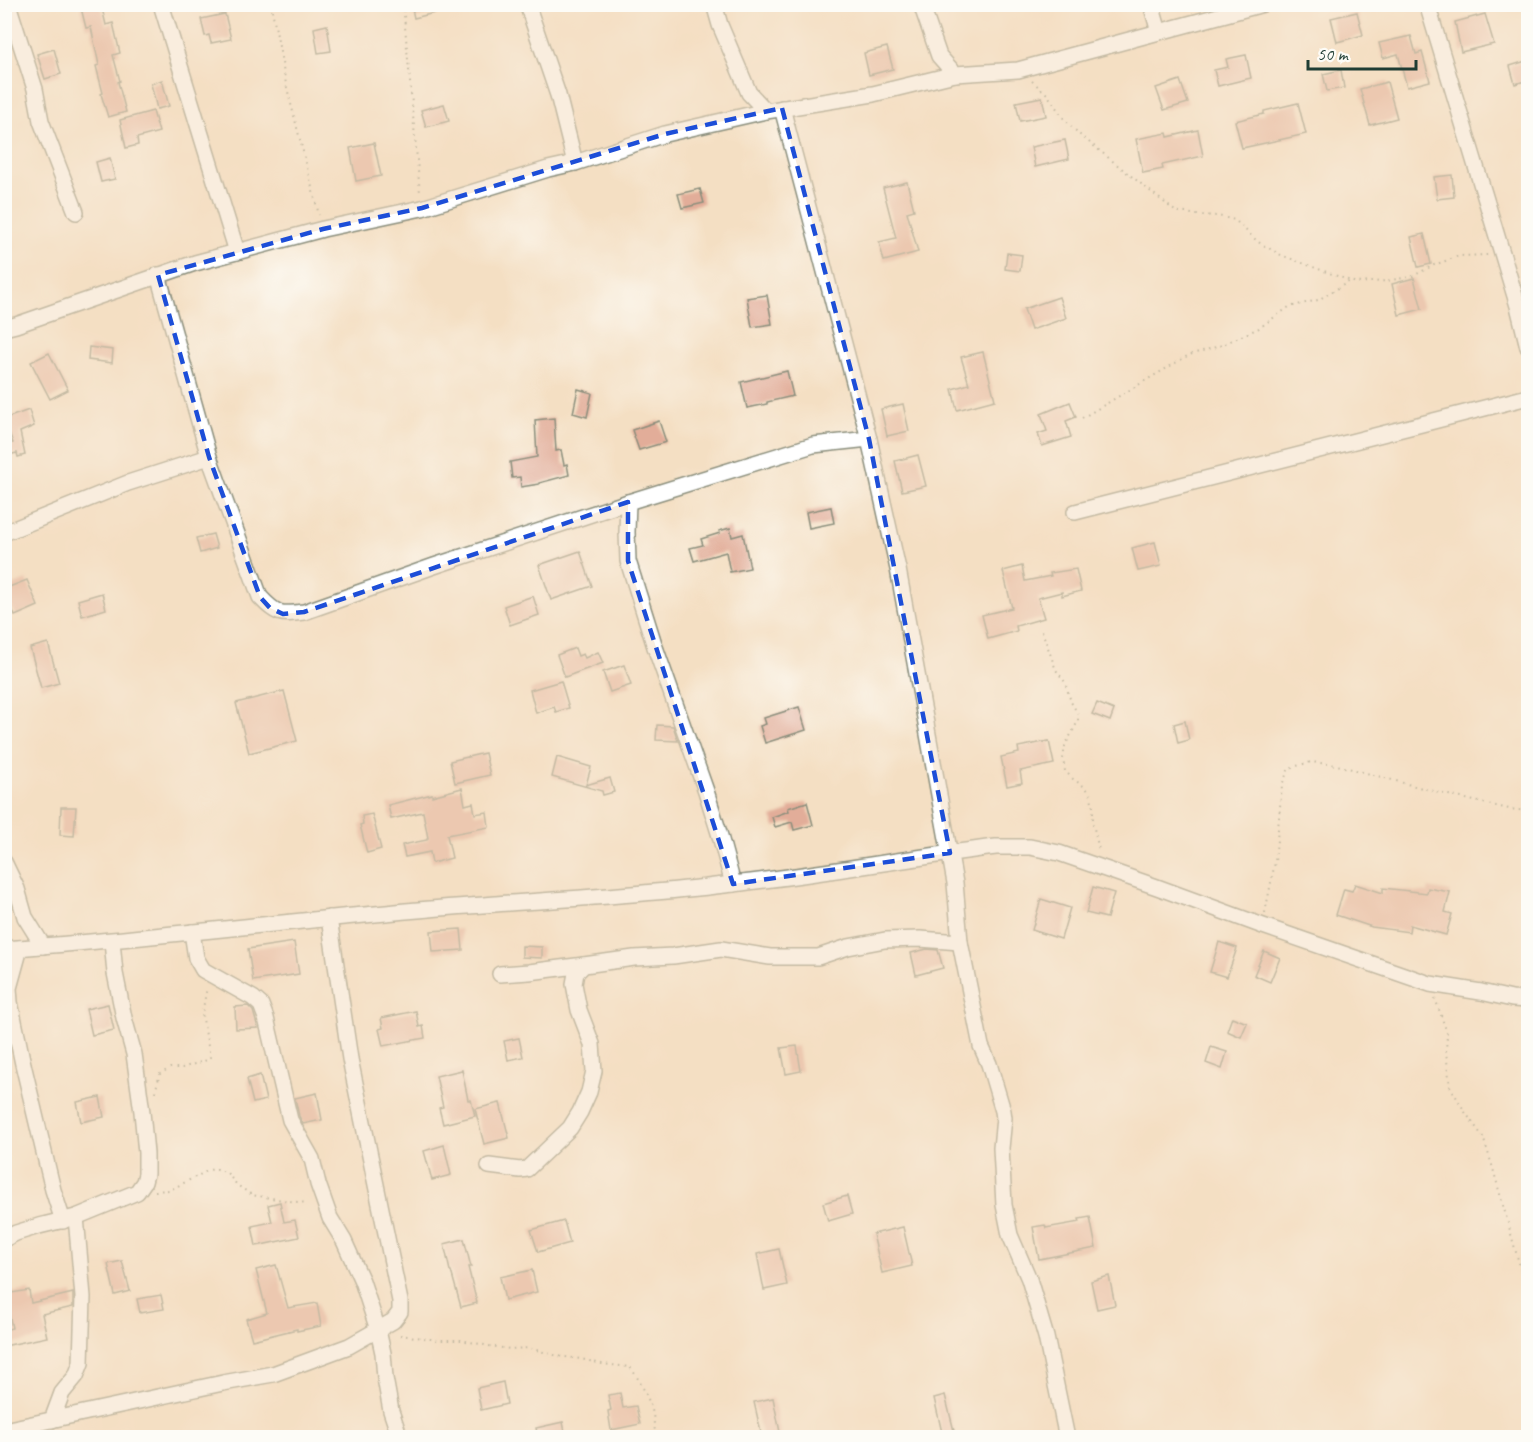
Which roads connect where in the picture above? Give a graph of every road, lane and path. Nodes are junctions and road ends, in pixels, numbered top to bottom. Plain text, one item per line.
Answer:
1 (8, 4) edge
2 (161, 4) edge
3 (271, 4) edge
4 (403, 4) edge
5 (527, 4) edge
6 (714, 4) edge
7 (921, 4) edge
8 (1151, 4) edge
9 (1263, 4) edge
10 (1427, 4) edge
11 (1159, 32) junction
12 (1018, 70) junction
13 (955, 74) junction
14 (782, 108) junction
15 (766, 111) junction
16 (575, 163) junction
17 (422, 208) junction
18 (76, 212) dead end
19 (323, 229) junction
20 (237, 252) junction
21 (1503, 254) junction
22 (158, 275) junction
23 (1350, 281) junction
24 (4, 328) edge
25 (1528, 347) edge
26 (1528, 397) edge
27 (1082, 418) dead end
28 (869, 439) junction
29 (209, 457) junction
30 (627, 502) junction
31 (1075, 512) dead end
32 (4, 533) edge
33 (1042, 632) dead end
34 (1528, 810) edge
35 (950, 853) junction
36 (4, 862) edge
37 (1102, 868) junction
38 (733, 884) junction
39 (329, 918) junction
40 (1263, 926) junction
41 (192, 932) junction
42 (112, 941) junction
43 (960, 942) junction
44 (43, 946) junction
45 (12, 949) edge
46 (584, 965) junction
47 (210, 974) junction
48 (500, 974) dead end
49 (1430, 984) junction
50 (1528, 1000) edge
51 (154, 1096) dead end
52 (489, 1166) dead end
53 (137, 1192) junction
54 (324, 1202) junction
55 (69, 1219) junction
56 (4, 1239) edge
57 (1528, 1296) edge
58 (378, 1333) junction
59 (52, 1420) junction
60 (4, 1430) edge
61 (400, 1437) edge
62 (659, 1437) edge
63 (1067, 1437) edge

1 - 18 street
2 - 20 street
3 - 19 path
4 - 17 path
5 - 16 street
6 - 15 street
7 - 13 street
8 - 11 street
9 - 11 street
10 - 21 street
11 - 12 street
12 - 13 street
12 - 23 path
13 - 14 street
14 - 15 street
14 - 28 street
15 - 16 street
16 - 17 street
17 - 19 street
19 - 20 street
20 - 22 street
21 - 23 path
21 - 25 street
22 - 24 street
22 - 29 street
23 - 27 path
26 - 31 street
28 - 30 street
28 - 35 street
29 - 30 street
29 - 32 street
30 - 38 street
33 - 37 path
34 - 40 path
35 - 37 street
35 - 38 street
35 - 43 street
36 - 44 street
37 - 40 street
38 - 39 street
39 - 41 street
39 - 58 street
40 - 49 street
41 - 42 street
41 - 47 street
42 - 44 street
42 - 53 street
43 - 46 street
43 - 63 street
44 - 45 street
45 - 55 street
46 - 48 street
46 - 52 street
47 - 51 path
47 - 54 street
49 - 50 street
49 - 57 path
53 - 54 path
53 - 55 street
54 - 58 street
55 - 56 street
55 - 59 street
58 - 59 street
58 - 61 street
58 - 62 path
59 - 60 street

